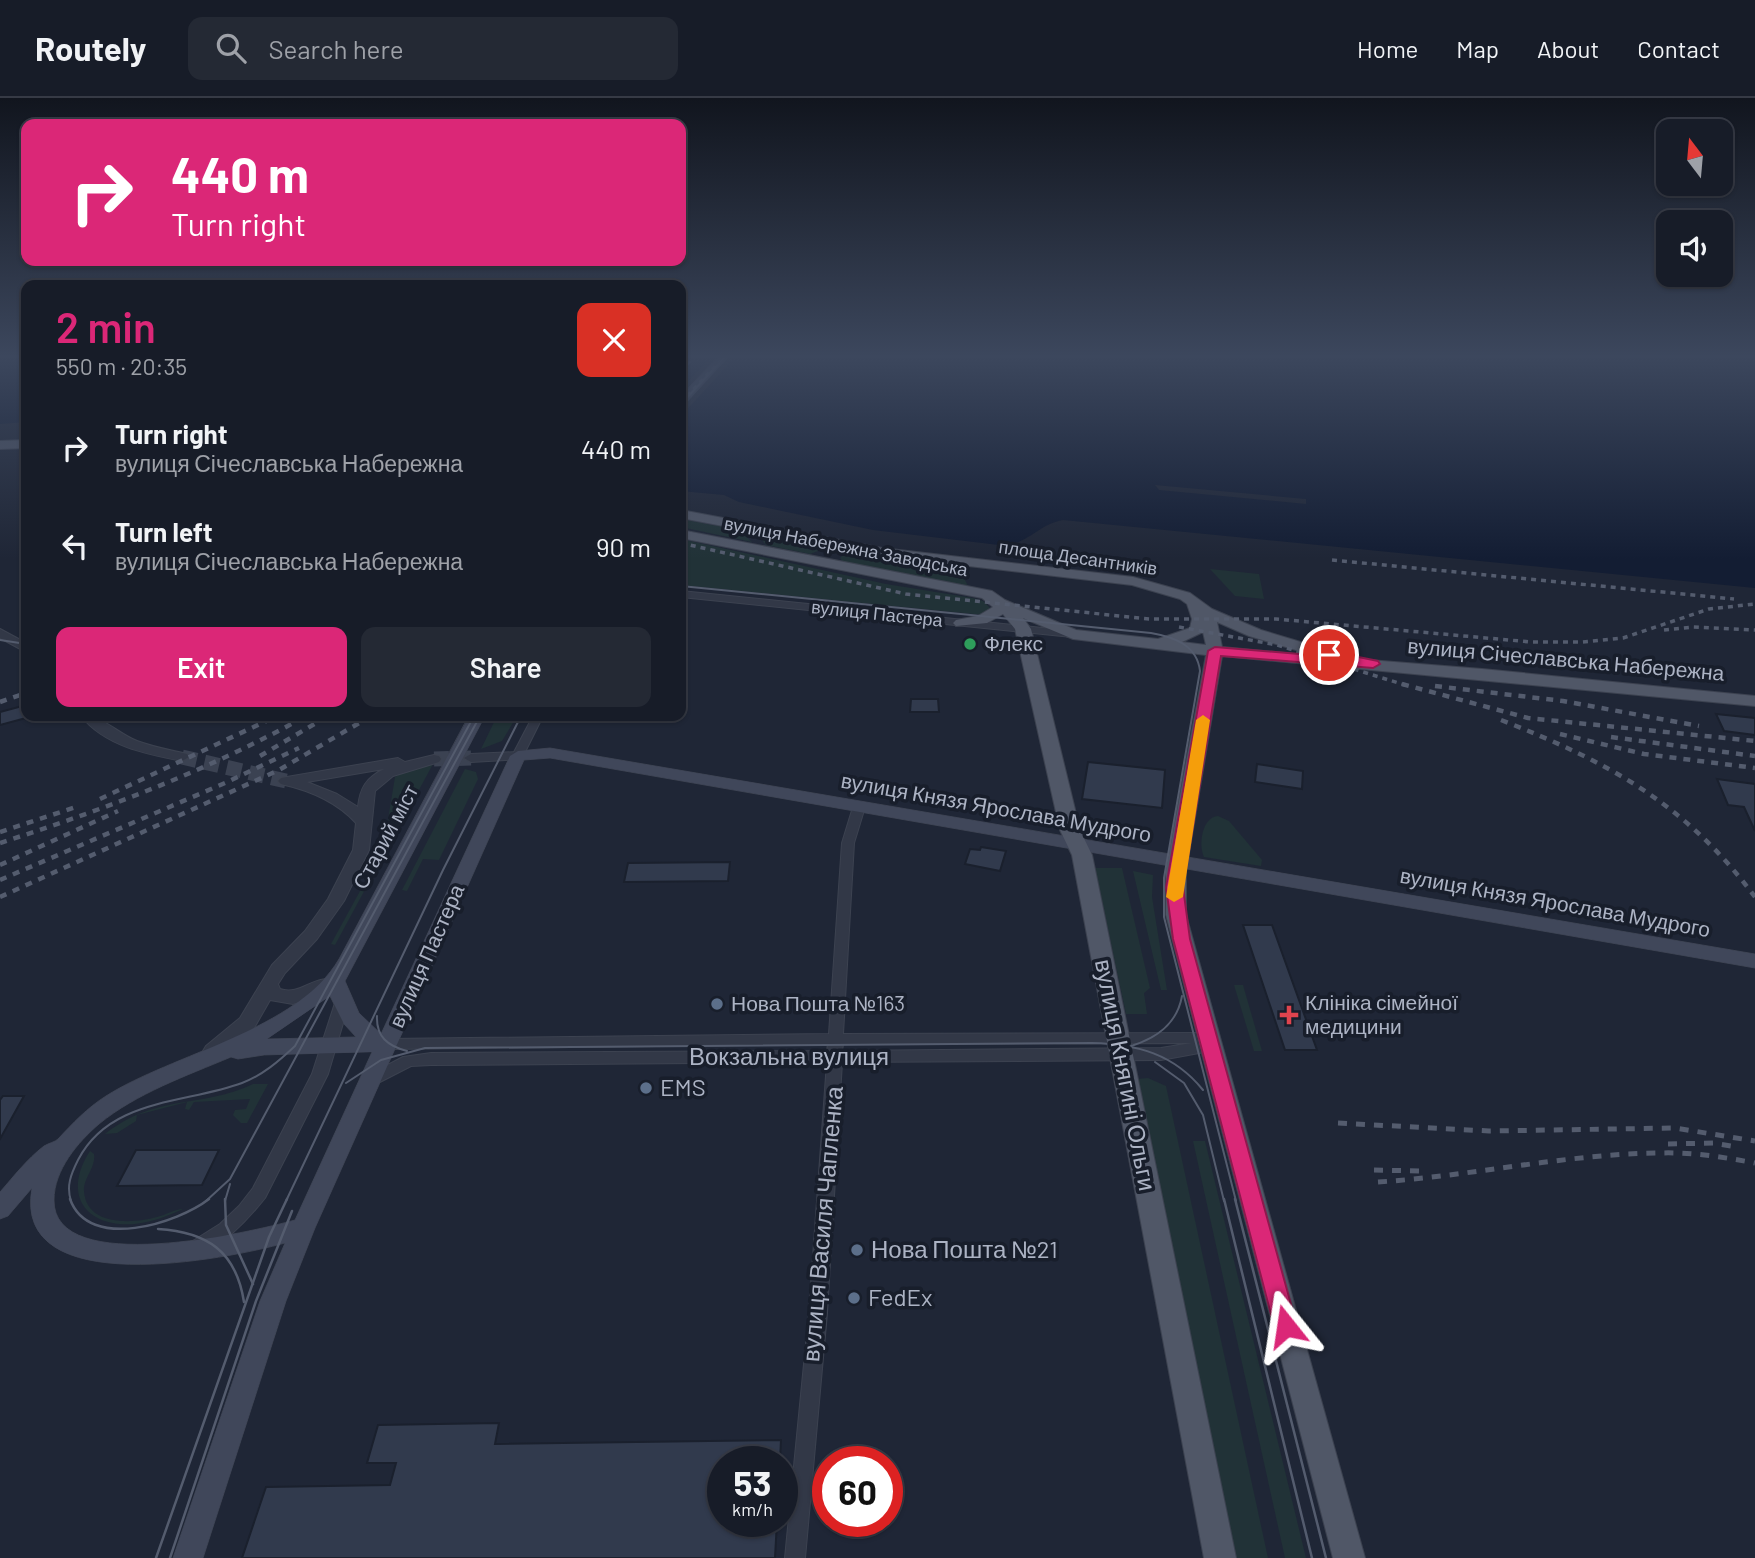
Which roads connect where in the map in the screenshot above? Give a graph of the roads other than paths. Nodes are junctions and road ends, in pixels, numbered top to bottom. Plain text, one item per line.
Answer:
1 (21, 444) edge
2 (0, 445) edge
3 (21, 452) edge
4 (0, 453) edge
5 (686, 515) edge
6 (686, 535) edge
7 (882, 552) junction
8 (970, 563) joint
9 (844, 568) junction
10 (686, 595) edge
11 (1185, 596) junction
12 (1000, 604) junction
13 (1207, 612) junction
14 (961, 623) junction
15 (1024, 629) junction
16 (0, 633) edge
17 (1073, 634) junction
18 (1150, 642) junction
19 (21, 644) edge
20 (1215, 651) junction
21 (1373, 664) junction
22 (1755, 701) edge
23 (94, 721) edge
24 (474, 721) edge
25 (536, 721) edge
26 (519, 756) junction
27 (182, 757) tunnel mouth
28 (471, 758) tunnel mouth
29 (859, 807) junction
30 (363, 821) junction
31 (1077, 844) junction
32 (1178, 863) junction
33 (1755, 961) edge
34 (335, 980) junction
35 (269, 983) junction
36 (342, 1003) junction
37 (1209, 1042) junction
38 (388, 1044) junction
39 (328, 1046) junction
40 (1120, 1046) junction
41 (836, 1048) junction
42 (201, 1060) junction
43 (372, 1080) junction
44 (71, 1136) junction
45 (0, 1209) edge
46 (303, 1227) junction
47 (190, 1251) junction
48 (188, 1558) edge
49 (795, 1558) edge
50 (1220, 1558) edge
51 (1349, 1558) edge

1 - 2 main road
3 - 4 main road
5 - 7 main road, вулиця Набережна Заводська
6 - 9 main road, вулиця Набережна Заводська
7 - 8 main road, вулиця Набережна Заводська
7 - 9 main road
8 - 11 main road, площа Десантників
9 - 12 main road, вулиця Набережна Заводська
10 - 14 street, вулиця Пастера
11 - 13 main road, площа Десантників
11 - 18 main road
12 - 14 main road
12 - 15 main road
12 - 17 main road
13 - 20 main road
13 - 21 main road, вулиця Січеславська Набережна
14 - 15 street, вулиця Пастера
15 - 17 street, вулиця Пастера
15 - 31 main road, вулиця Княгині Ольги
16 - 19 street
17 - 18 main road
18 - 20 main road
20 - 21 main road, вулиця Січеславська Набережна
20 - 32 main road
21 - 22 main road, вулиця Січеславська Набережна
23 - 27 street
24 - 34 main road, Старий міст
25 - 26 street, вулиця Пастера
26 - 28 street
26 - 29 main road, вулиця Князя Ярослава Мудрого
26 - 38 main road, вулиця Пастера
29 - 31 main road, вулиця Князя Ярослава Мудрого
29 - 41 street, вулиця Василя Чапленка
30 - 30 street
30 - 35 street
31 - 32 main road, вулиця Князя Ярослава Мудрого
31 - 40 main road, вулиця Княгині Ольги
32 - 33 main road, вулиця Князя Ярослава Мудрого
32 - 37 main road
34 - 35 street
34 - 36 main road
34 - 42 main road
35 - 42 street
36 - 38 main road
36 - 39 street
37 - 40 street, Вокзальна вулиця
37 - 51 main road
38 - 39 main road
38 - 41 street, Вокзальна вулиця
38 - 43 main road, вулиця Пастера
39 - 42 main road
39 - 47 street
40 - 41 street, Вокзальна вулиця
40 - 50 main road, вулиця Княгині Ольги
41 - 43 street, Вокзальна вулиця
41 - 49 street, вулиця Василя Чапленка
42 - 44 main road
43 - 46 main road, вулиця Пастера
44 - 45 main road
44 - 47 main road
46 - 47 main road
46 - 48 main road

